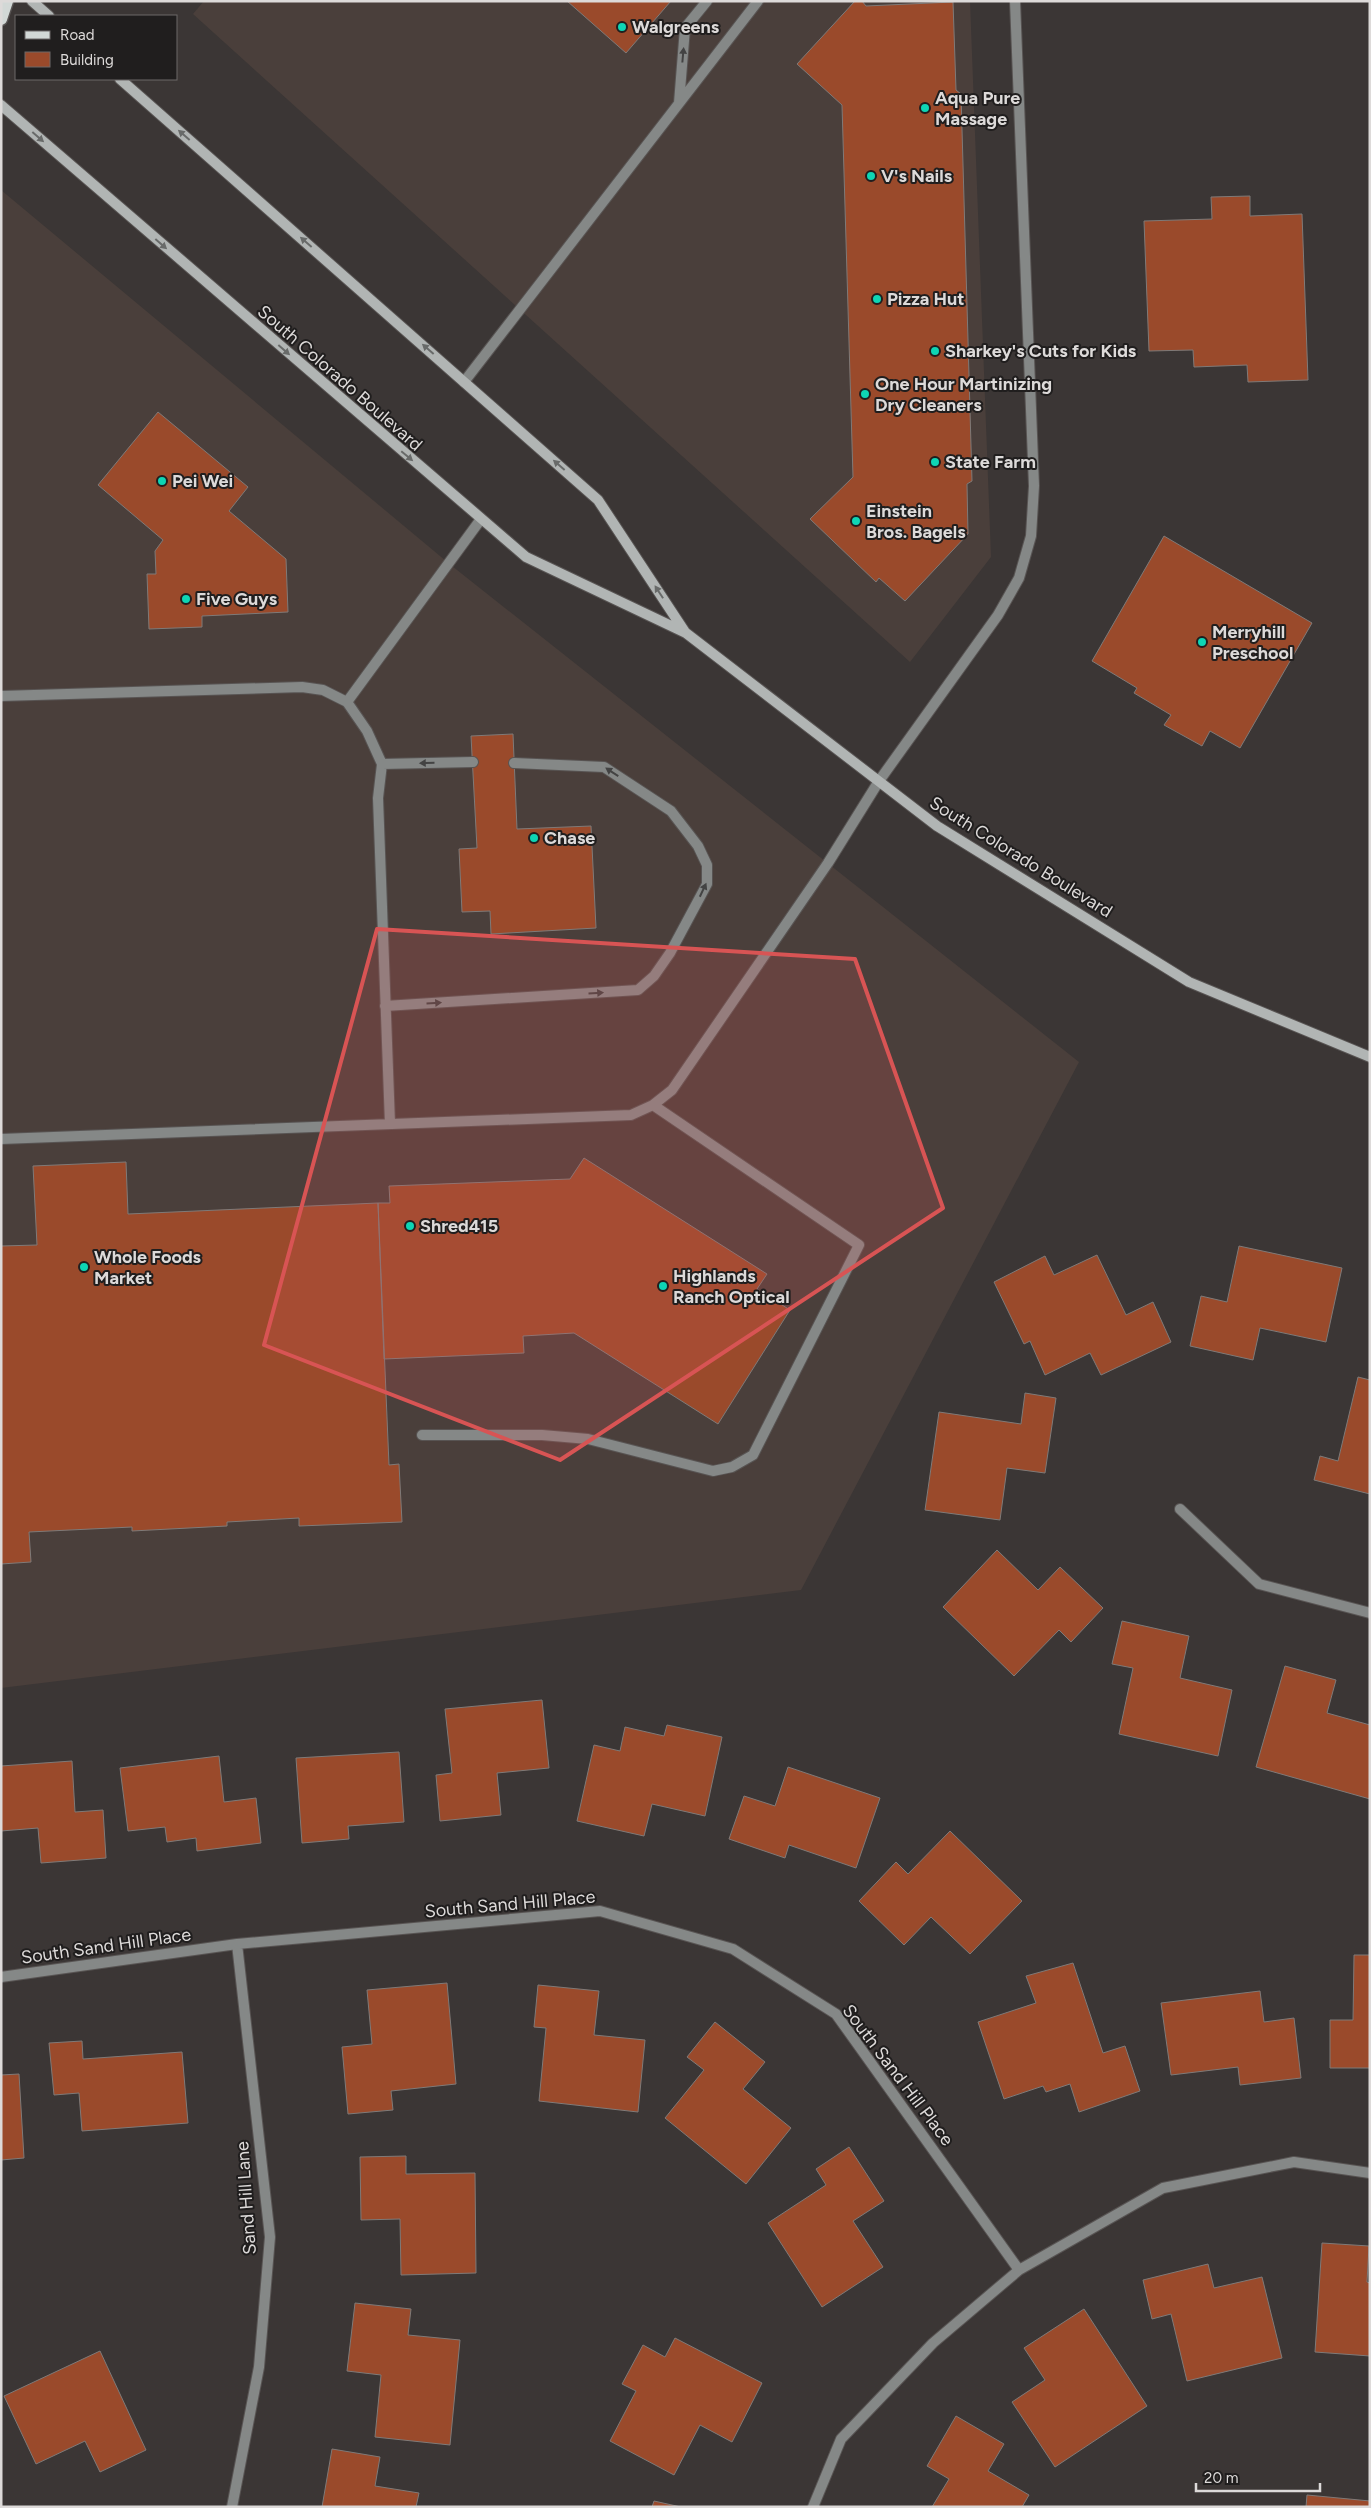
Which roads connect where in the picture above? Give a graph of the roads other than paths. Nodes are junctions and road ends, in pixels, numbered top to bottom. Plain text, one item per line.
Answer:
1 (7, 1) edge
2 (32, 1) edge
3 (707, 1) edge
4 (758, 1) edge
5 (1015, 1) edge
6 (48, 15) edge
7 (1, 19) edge
8 (121, 80) edge
9 (678, 104) junction
10 (1, 105) edge
11 (464, 382) junction
12 (481, 520) junction
13 (686, 633) junction
14 (1, 696) edge
15 (347, 702) junction
16 (473, 762) dead end
17 (514, 763) dead end
18 (382, 764) junction
19 (879, 782) junction
20 (386, 1006) junction
21 (1370, 1057) edge
22 (654, 1105) junction
23 (390, 1124) junction
24 (1, 1140) edge
25 (422, 1435) dead end
26 (1180, 1509) dead end
27 (1370, 1613) edge
28 (237, 1944) junction
29 (1, 1977) edge
30 (1370, 2173) edge
31 (1019, 2270) junction
32 (232, 2507) edge
33 (813, 2507) edge

1 - 7 main road
2 - 6 main road
9 -> 3 street
4 - 9 street
5 - 19 street
11 -> 8 main road, South Colorado Boulevard
9 - 11 street
10 -> 12 main road, South Colorado Boulevard
13 -> 11 main road, South Colorado Boulevard
12 - 13 main road, South Colorado Boulevard
12 - 15 street
13 - 19 main road, South Colorado Boulevard
14 - 15 street
15 - 18 street
16 -> 18 street
20 -> 17 street
18 - 20 street
19 - 21 main road, South Colorado Boulevard
19 - 22 street
20 - 23 street
22 - 23 street
22 - 25 street
23 - 24 street
26 - 27 street
28 - 29 street, South Sand Hill Place
28 - 31 street, South Sand Hill Place
28 - 32 street, Sand Hill Lane
30 - 31 street
31 - 33 street

